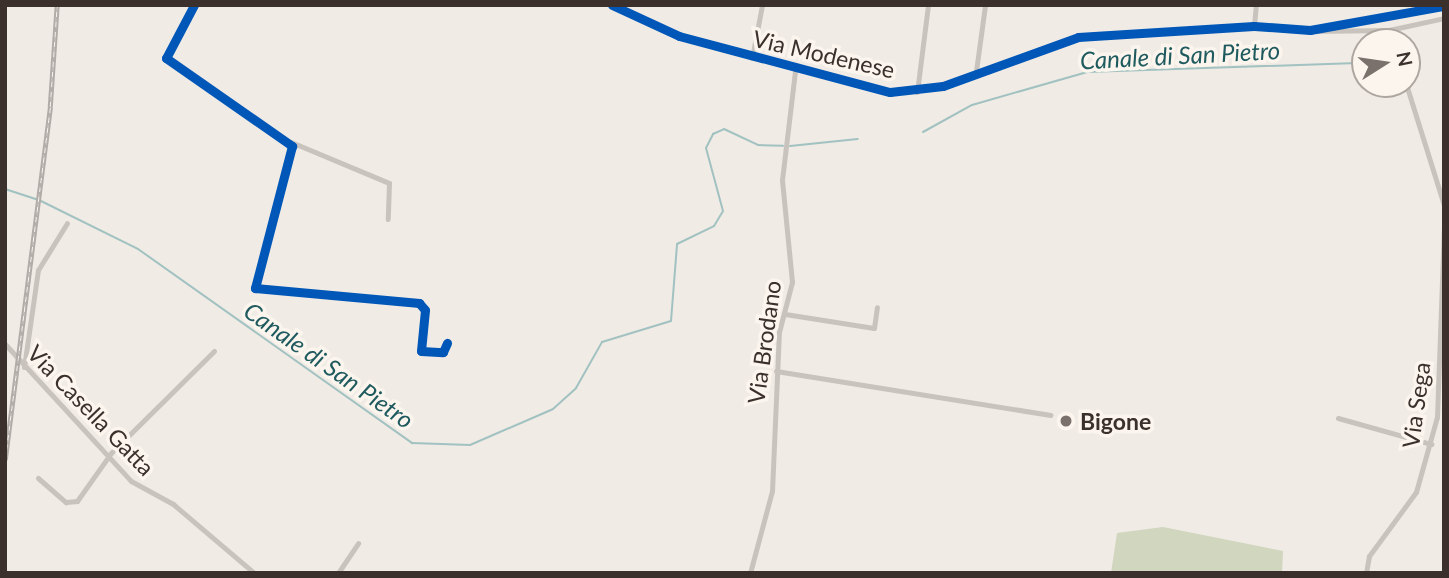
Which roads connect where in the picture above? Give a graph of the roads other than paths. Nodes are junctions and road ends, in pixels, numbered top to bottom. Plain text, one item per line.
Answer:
1 (194, 5) edge
2 (612, 5) edge
3 (762, 5) edge
4 (928, 5) edge
5 (985, 5) edge
6 (1256, 5) edge
7 (1444, 6) edge
8 (1403, 8) edge
9 (1444, 18) edge
10 (1254, 26) junction
11 (1398, 28) edge
12 (1310, 30) junction
13 (1351, 33) edge
14 (752, 58) junction
15 (795, 71) junction
16 (976, 71) junction
17 (917, 92) junction
18 (1410, 98) edge
19 (288, 141) junction
20 (1444, 205) edge
21 (387, 219) dead end
22 (67, 223) dead end
23 (1444, 224) edge
24 (877, 307) dead end
25 (785, 314) junction
26 (447, 342) dead end
27 (5, 344) edge
28 (214, 351) dead end
29 (24, 368) junction
30 (776, 371) junction
31 (1050, 415) dead end
32 (1338, 418) dead end
33 (1431, 444) junction
34 (111, 453) junction
35 (38, 478) dead end
36 (358, 542) dead end
37 (254, 573) edge
38 (338, 573) edge
39 (750, 573) edge
40 (1366, 573) edge

1 - 19 street
2 - 14 street, Via Modenese
3 - 14 street
4 - 17 street
5 - 16 street
6 - 10 street
7 - 8 street, Via Modenese
8 - 12 street, Via Modenese
9 - 11 street
10 - 12 street, Via Modenese
10 - 16 street, Via Modenese
12 - 13 street
14 - 15 street, Via Modenese
15 - 17 street, Via Modenese
15 - 25 street, Via Brodano
16 - 17 street, Via Modenese
18 - 20 street
19 - 21 street
19 - 26 street
22 - 29 street
23 - 33 street, Via Sega
24 - 25 street
25 - 30 street, Via Brodano
27 - 29 street, Via Casella Gatta
28 - 34 street
29 - 34 street, Via Casella Gatta
30 - 31 street
30 - 39 street, Via Brodano
32 - 33 street
33 - 40 street, Via Sega
34 - 35 street
34 - 37 street, Via Casella Gatta
36 - 38 street

